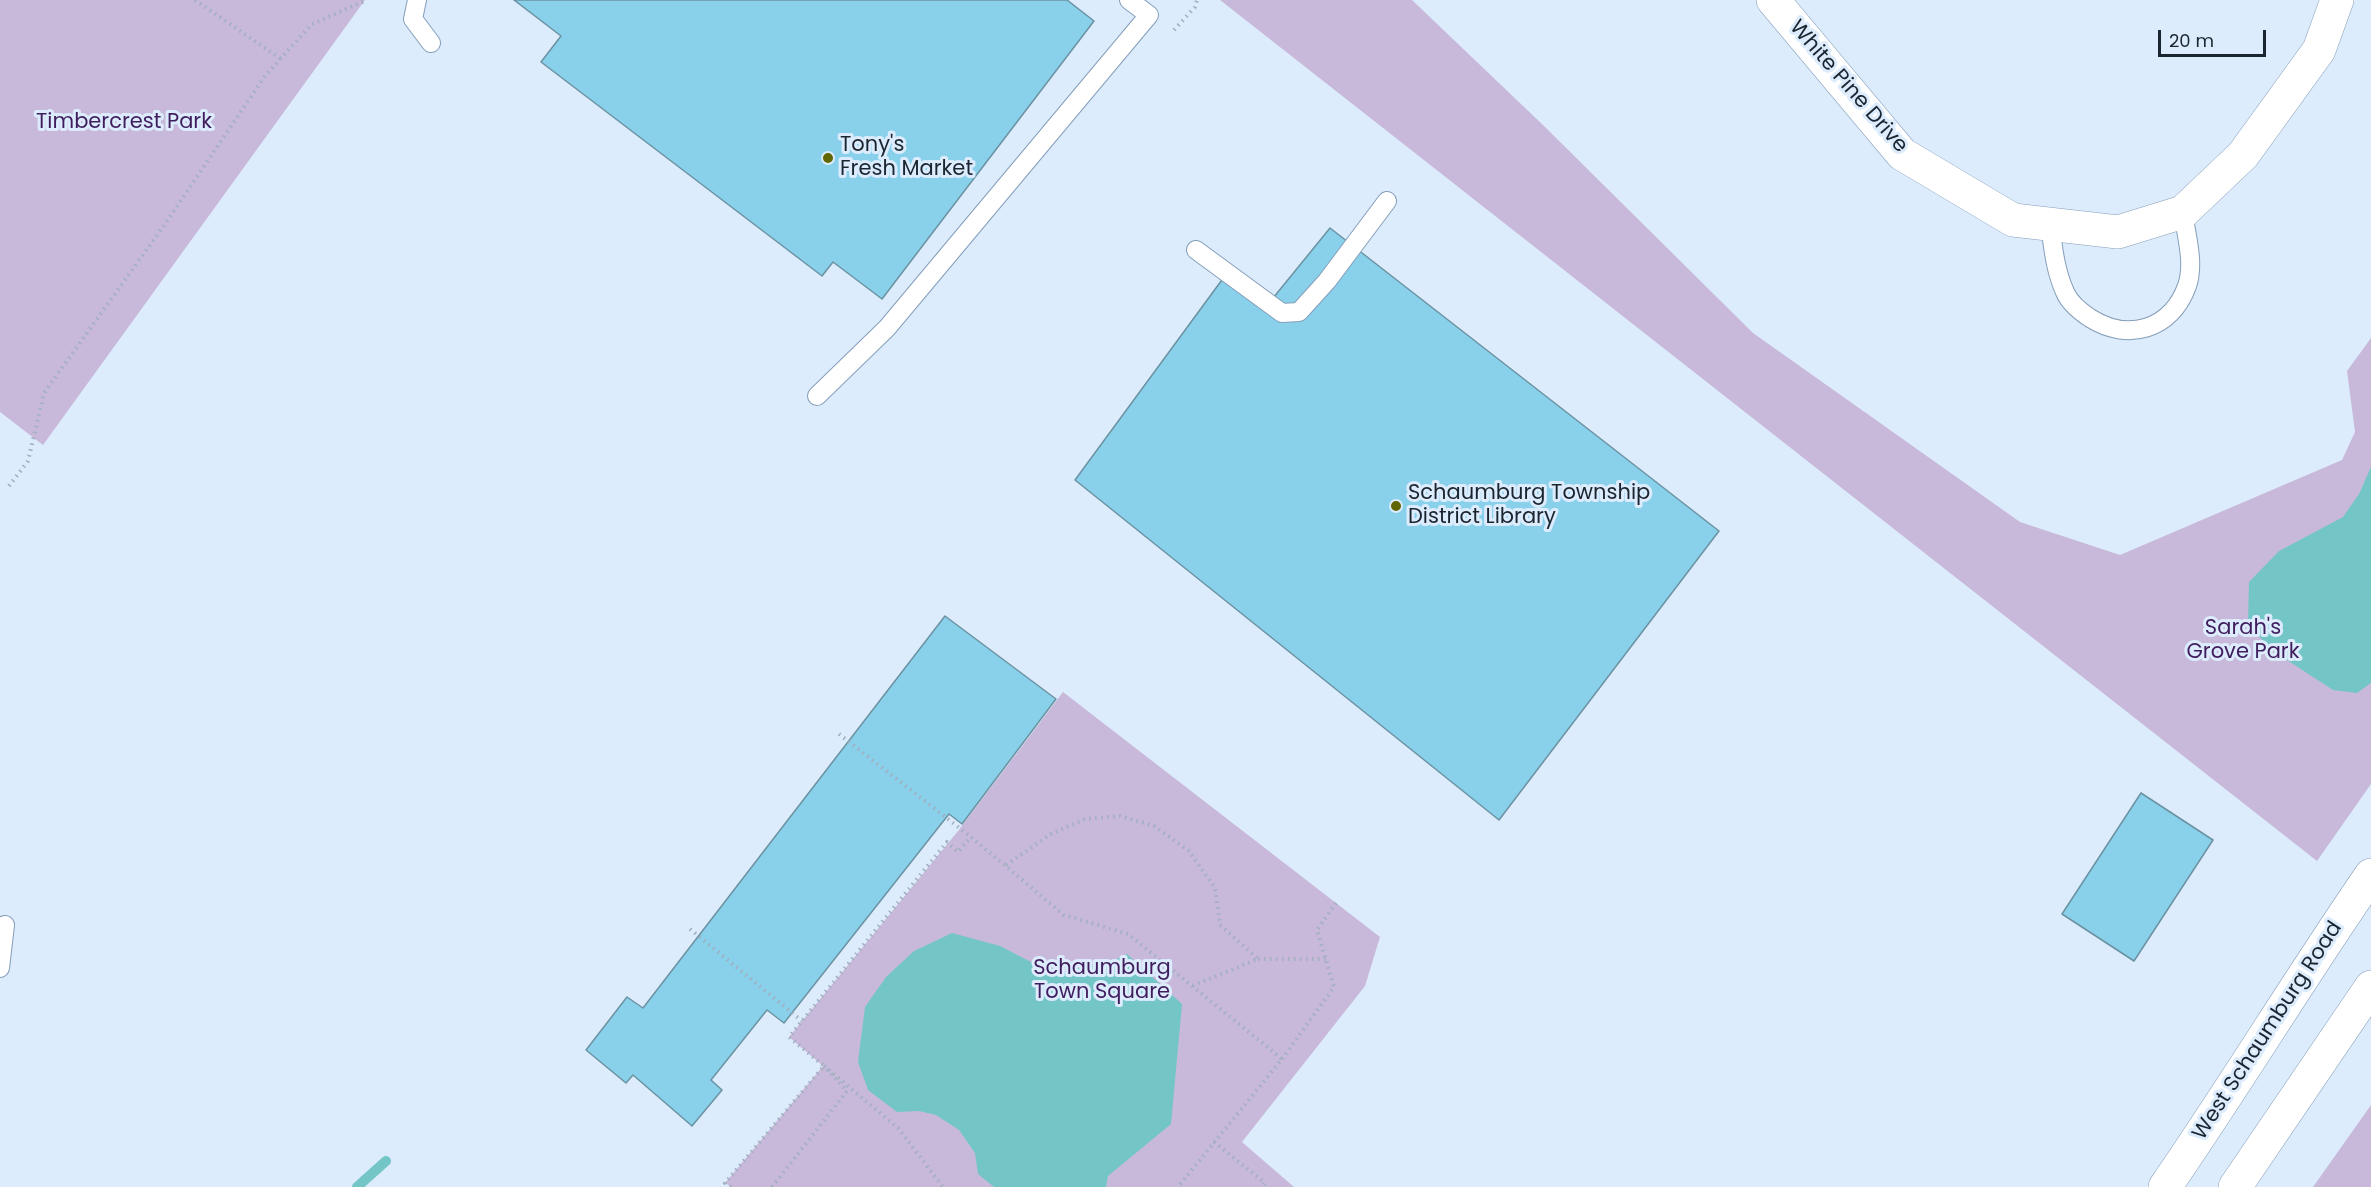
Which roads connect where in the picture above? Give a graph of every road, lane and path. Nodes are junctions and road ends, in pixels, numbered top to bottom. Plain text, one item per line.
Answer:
1 (195, 0) edge
2 (367, 0) edge
3 (417, 0) edge
4 (1129, 0) edge
5 (1197, 0) edge
6 (1773, 0) edge
7 (2337, 0) edge
8 (1172, 32) dead end
9 (431, 43) dead end
10 (281, 59) junction
11 (1387, 201) dead end
12 (2183, 212) junction
13 (2050, 224) junction
14 (1196, 250) dead end
15 (817, 396) dead end
16 (9, 486) dead end
17 (839, 734) dead end
18 (970, 837) junction
19 (1005, 865) junction
20 (2371, 875) edge
21 (1336, 903) dead end
22 (5, 925) dead end
23 (690, 929) dead end
24 (1258, 959) junction
25 (1326, 959) junction
26 (0, 968) edge
27 (1192, 986) junction
28 (2371, 987) edge
29 (801, 1021) junction
30 (1281, 1059) junction
31 (824, 1066) junction
32 (1214, 1142) junction
33 (731, 1187) edge
34 (772, 1187) edge
35 (943, 1187) edge
36 (1178, 1187) edge
37 (1262, 1187) edge
38 (2165, 1187) edge
39 (2235, 1187) edge

1 - 10 path
2 - 10 path
3 - 9 lane
4 - 15 lane
5 - 8 path
6 - 13 street, White Pine Drive
7 - 12 street, White Pine Drive
10 - 16 path
11 - 14 lane
12 - 13 street, White Pine Drive
12 - 13 lane
17 - 18 path
18 - 19 path
18 - 29 path
19 - 24 path
19 - 27 path
20 - 38 street, West Schaumburg Road
21 - 25 path
22 - 26 lane
23 - 29 path
24 - 25 path
24 - 27 path
25 - 30 path
27 - 30 path
28 - 39 street
29 - 31 path
30 - 32 path
31 - 33 path
31 - 34 path
31 - 35 path
32 - 36 path
32 - 37 path

